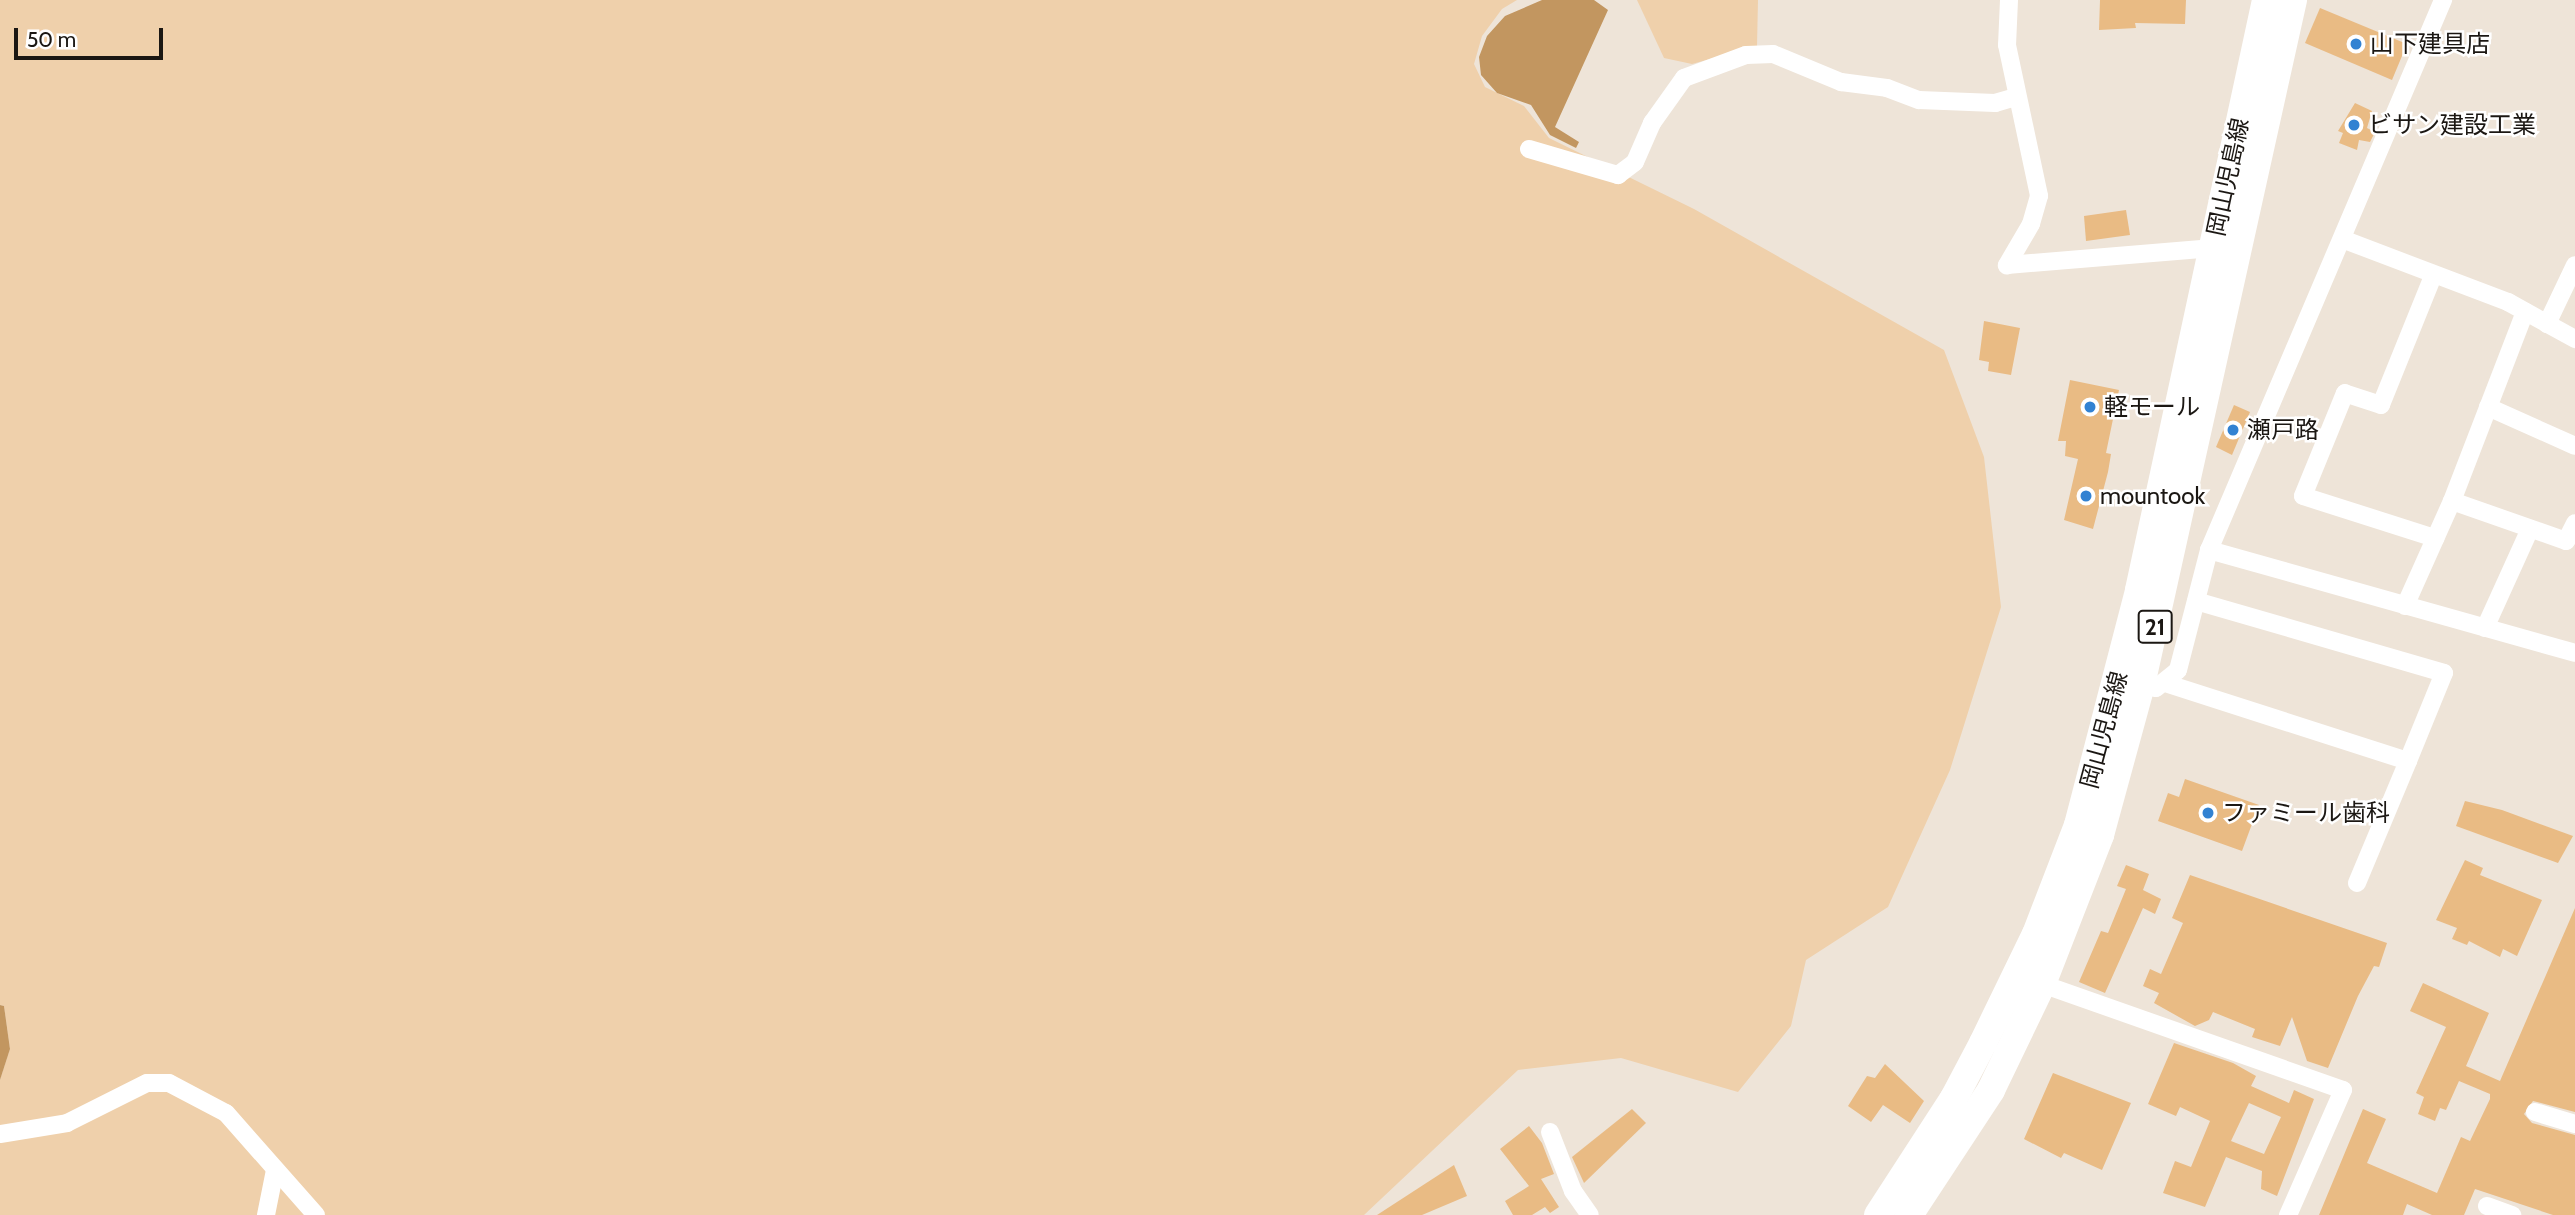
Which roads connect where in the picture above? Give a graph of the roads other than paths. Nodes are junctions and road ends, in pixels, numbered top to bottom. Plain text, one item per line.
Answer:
1 (2009, 0) edge
2 (2266, 0) edge
3 (2293, 0) edge
4 (2443, 0) edge
5 (2016, 97) junction
6 (1529, 149) dead end
7 (2342, 239) junction
8 (2213, 248) junction
9 (2575, 265) edge
10 (2433, 276) junction
11 (2217, 288) junction
12 (2525, 312) junction
13 (2547, 324) junction
14 (2575, 339) edge
15 (2488, 407) junction
16 (2575, 446) edge
17 (2452, 501) junction
18 (2575, 523) edge
19 (2530, 529) junction
20 (2435, 538) junction
21 (2209, 550) junction
22 (2196, 601) junction
23 (2405, 606) junction
24 (2485, 628) junction
25 (2575, 653) edge
26 (2139, 695) junction
27 (2408, 761) junction
28 (2357, 883) dead end
29 (2042, 984) junction
30 (2535, 1112) dead end
31 (2575, 1124) edge
32 (1550, 1132) dead end
33 (0, 1134) edge
34 (275, 1170) junction
35 (2487, 1206) dead end
36 (266, 1215) edge
37 (316, 1215) edge
38 (1590, 1215) edge
39 (1878, 1215) edge
40 (1909, 1215) edge
41 (2288, 1215) edge
42 (2512, 1215) edge

1 - 5 street
2 - 8 main road, 岡山児島線 / 21
3 - 11 main road, 岡山児島線 / 21
4 - 7 street
5 - 6 street
5 - 8 street
7 - 10 street
7 - 21 street
8 - 11 main road, 岡山児島線 / 21
9 - 13 street
10 - 12 street
10 - 20 street
11 - 26 main road, 岡山児島線 / 21
12 - 13 street
12 - 15 street
13 - 14 street
15 - 16 street
15 - 17 street
17 - 19 street
17 - 20 street
18 - 19 street
19 - 24 street
20 - 23 street
21 - 22 street
21 - 23 street
22 - 26 street
22 - 27 street
23 - 24 street
24 - 25 street
26 - 27 street
26 - 29 main road, 岡山児島線 / 21
26 - 39 main road, 岡山児島線 / 21
27 - 28 street
29 - 40 main road, 岡山児島線 / 21
29 - 41 street
30 - 31 street
32 - 38 street
33 - 34 street
34 - 36 street
34 - 37 street
35 - 42 street

